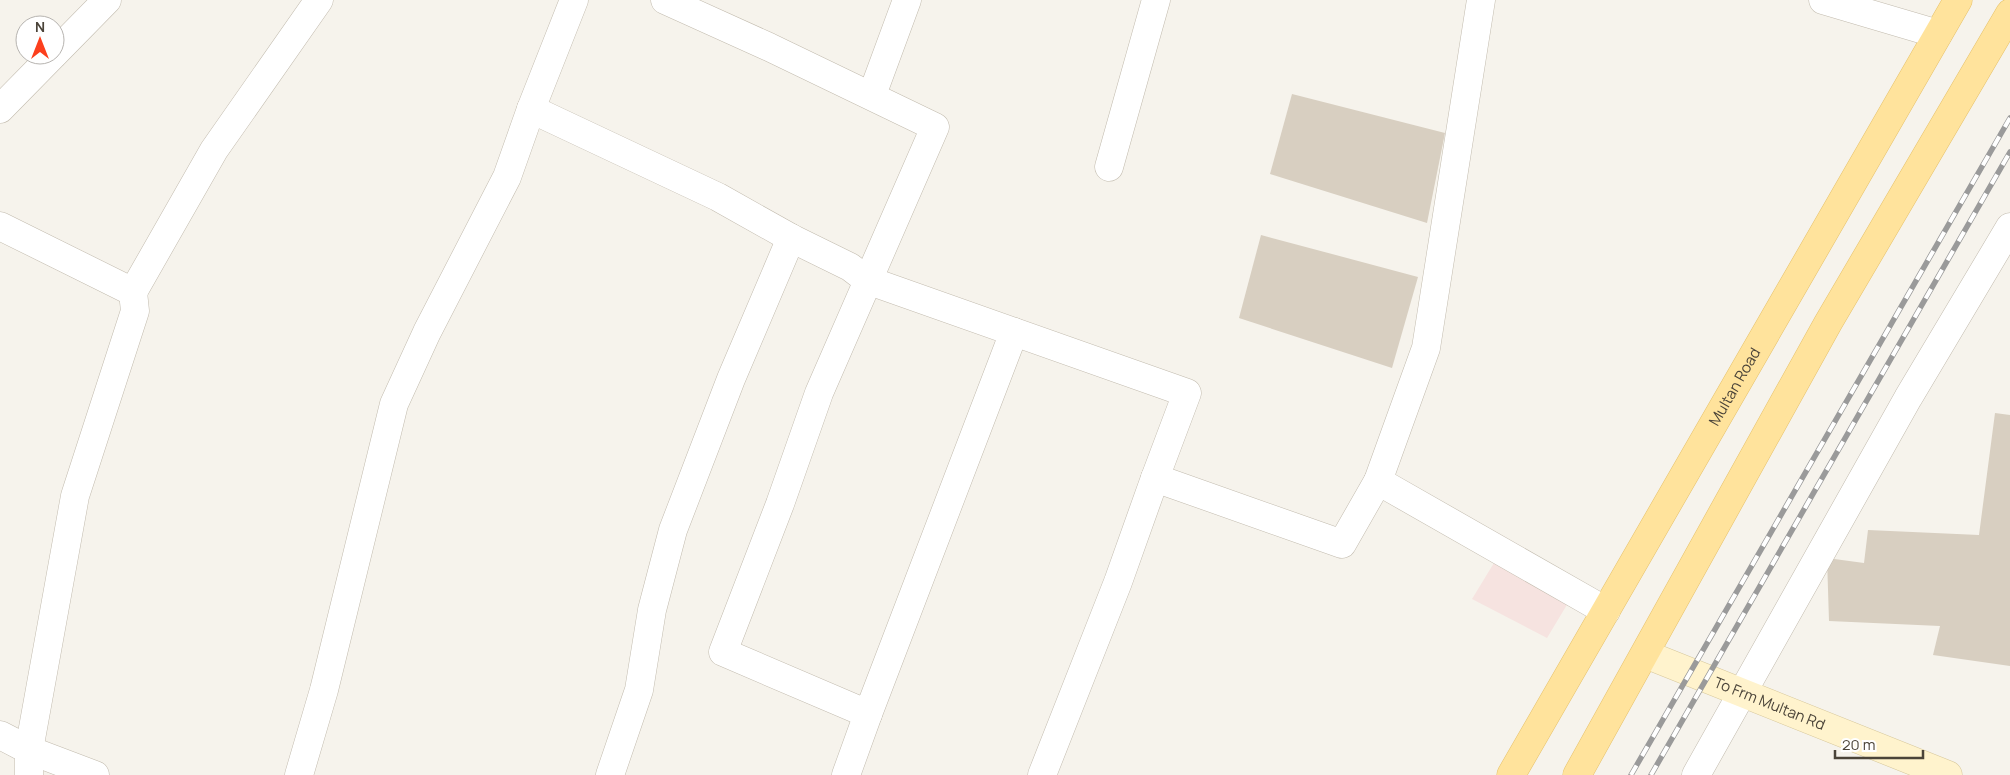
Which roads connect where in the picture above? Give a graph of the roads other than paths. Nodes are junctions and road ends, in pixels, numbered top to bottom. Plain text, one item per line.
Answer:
1 (107, 0) edge
2 (319, 0) edge
3 (574, 0) edge
4 (665, 0) edge
5 (907, 0) edge
6 (1156, 0) edge
7 (1481, 0) edge
8 (1823, 0) edge
9 (1958, 0) edge
10 (2010, 13) edge
11 (1938, 34) junction
12 (65, 43) edge
13 (43, 65) edge
14 (872, 95) junction
15 (531, 108) junction
16 (0, 109) edge
17 (1109, 166) dead end
18 (0, 226) edge
19 (2010, 228) edge
20 (791, 238) junction
21 (867, 280) junction
22 (133, 292) junction
23 (1014, 332) junction
24 (1155, 478) junction
25 (1378, 481) junction
26 (1606, 611) junction
27 (1645, 654) junction
28 (1741, 693) junction
29 (868, 714) junction
30 (0, 735) edge
31 (29, 762) edge
32 (95, 775) edge
33 (299, 775) edge
34 (610, 775) edge
35 (846, 775) edge
36 (1042, 775) edge
37 (1511, 775) edge
38 (1577, 775) edge
39 (1696, 775) edge
40 (1948, 775) edge

1 - 12 street
2 - 22 street
3 - 15 street
4 - 14 street
5 - 14 street
6 - 17 street
7 - 25 street
8 - 11 street
9 - 11 main road, Multan Road
10 - 27 main road
11 - 26 main road, Multan Road
13 - 16 street
14 - 21 street
15 - 20 street
15 - 33 street
18 - 22 street
19 - 28 street
20 - 21 street
20 - 34 street
21 - 23 street
21 - 29 street
22 - 31 street
23 - 24 street
23 - 29 street
24 - 25 street
24 - 36 street
25 - 26 street
26 - 37 main road, Multan Road
27 - 28 street, To Frm Multan Rd
27 - 38 main road
28 - 39 street
28 - 40 street, To Frm Multan Rd
29 - 35 street
30 - 31 street
31 - 32 street

